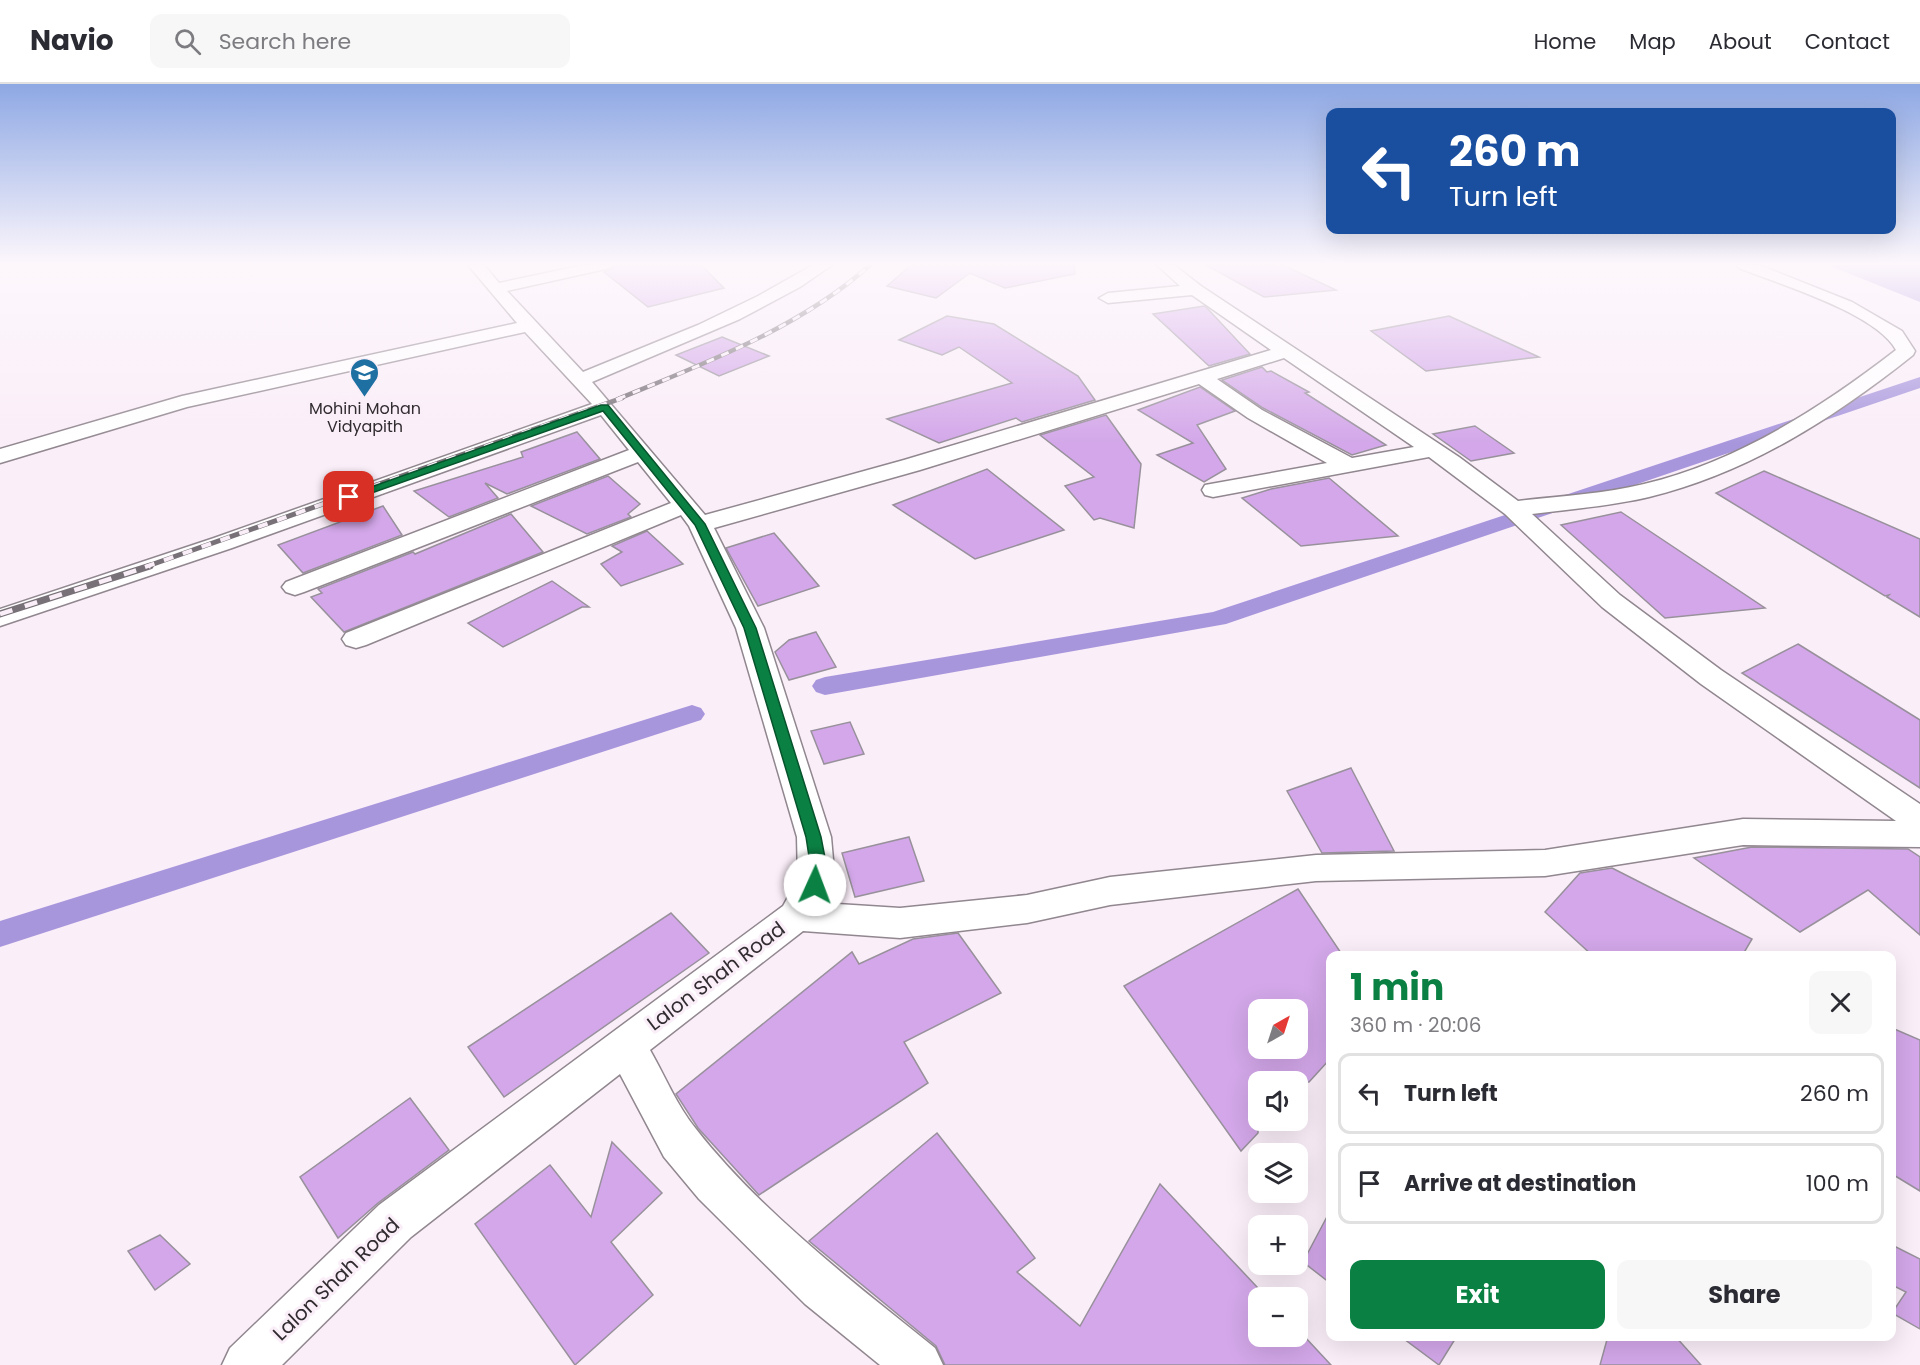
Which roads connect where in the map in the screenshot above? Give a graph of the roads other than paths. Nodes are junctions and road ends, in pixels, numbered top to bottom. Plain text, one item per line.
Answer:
1 (530, 325) joint
2 (718, 325) edge
3 (1247, 325) edge
4 (1881, 325) edge
5 (1287, 351) junction
6 (1203, 378) junction
7 (579, 380) junction
8 (604, 407) junction
9 (1433, 450) junction
10 (643, 452) junction
11 (0, 456) edge
12 (1348, 465) junction
13 (1214, 490) dead end
14 (1513, 509) junction
15 (692, 514) junction
16 (295, 587) dead end
17 (0, 618) edge
18 (356, 639) dead end
19 (1920, 821) edge
20 (1920, 834) edge
21 (796, 916) junction
22 (625, 1044) junction
23 (247, 1365) edge
24 (918, 1365) edge

1 - 7 street, Lalon Shah Road
1 - 11 street
2 - 7 street
3 - 5 street
4 - 14 street
5 - 6 street
5 - 9 street
6 - 12 street
6 - 15 street
7 - 8 street, Lalon Shah Road
8 - 10 street, Lalon Shah Road
8 - 17 street
9 - 12 street
9 - 14 street
10 - 15 street, Lalon Shah Road
10 - 16 street
12 - 13 street
14 - 19 street
15 - 18 street
15 - 21 street, Lalon Shah Road
20 - 21 street
21 - 22 street, Lalon Shah Road
22 - 23 street, Lalon Shah Road
22 - 24 street

